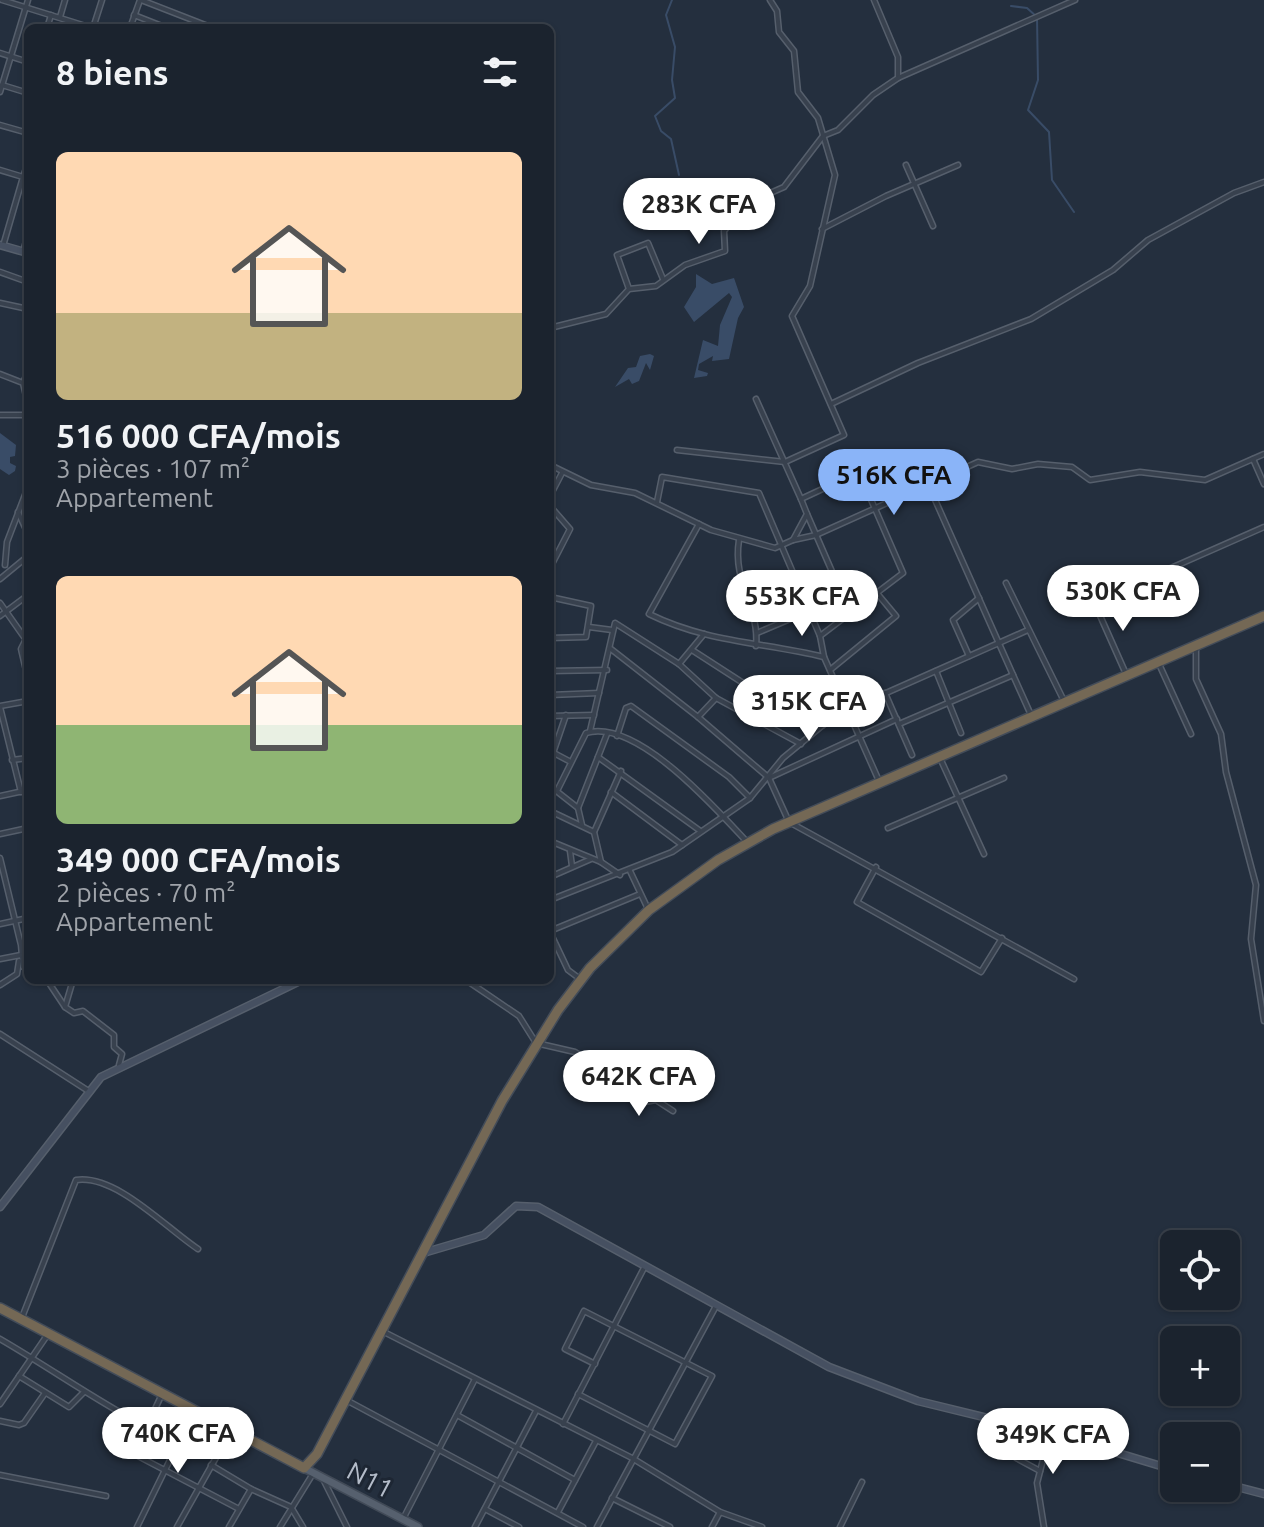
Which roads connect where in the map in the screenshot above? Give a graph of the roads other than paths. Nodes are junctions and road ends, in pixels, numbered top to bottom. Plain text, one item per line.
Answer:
1 (2, 0) edge
2 (28, 0) edge
3 (65, 0) edge
4 (102, 0) edge
5 (141, 0) edge
6 (770, 0) edge
7 (874, 0) edge
8 (1075, 0) edge
9 (27, 7) junction
10 (51, 15) junction
11 (134, 15) junction
12 (59, 18) junction
13 (48, 24) edge
14 (73, 24) edge
15 (93, 24) edge
16 (131, 24) edge
17 (157, 24) edge
18 (203, 24) edge
19 (0, 53) edge
20 (11, 56) junction
21 (24, 61) edge
22 (898, 78) junction
23 (1, 85) edge
24 (0, 92) edge
25 (24, 92) edge
26 (0, 125) edge
27 (24, 132) edge
28 (823, 136) junction
29 (906, 165) dead end
30 (958, 165) dead end
31 (0, 170) edge
32 (24, 180) edge
33 (1264, 182) edge
34 (914, 183) junction
35 (933, 226) dead end
36 (822, 229) junction
37 (1, 246) edge
38 (24, 252) edge
39 (0, 272) edge
40 (663, 279) junction
41 (24, 281) edge
42 (629, 289) junction
43 (0, 303) edge
44 (24, 308) edge
45 (554, 327) edge
46 (0, 374) edge
47 (23, 383) joint
48 (24, 387) edge
49 (756, 399) dead end
50 (831, 404) junction
51 (0, 415) edge
52 (24, 415) edge
53 (677, 450) dead end
54 (1264, 454) edge
55 (1253, 459) junction
56 (785, 462) junction
57 (554, 468) edge
58 (562, 473) junction
59 (928, 484) junction
60 (1264, 484) edge
61 (554, 488) edge
62 (24, 495) edge
63 (801, 499) junction
64 (657, 502) junction
65 (875, 509) junction
66 (17, 510) junction
67 (554, 511) edge
68 (807, 514) junction
69 (699, 524) junction
70 (24, 525) edge
71 (1264, 527) edge
72 (816, 535) junction
73 (739, 540) junction
74 (793, 540) junction
75 (7, 542) junction
76 (0, 543) edge
77 (781, 546) junction
78 (24, 559) edge
79 (554, 560) edge
80 (2, 564) edge
81 (2, 577) edge
82 (1006, 583) dead end
83 (876, 592) junction
84 (980, 597) junction
85 (24, 598) edge
86 (554, 598) edge
87 (0, 603) edge
88 (6, 611) junction
89 (809, 611) junction
90 (850, 613) junction
91 (0, 616) edge
92 (1264, 616) edge
93 (589, 627) junction
94 (612, 630) junction
95 (1028, 630) junction
96 (757, 633) junction
97 (24, 634) edge
98 (704, 634) junction
99 (820, 636) junction
100 (554, 638) edge
101 (24, 642) edge
102 (999, 642) junction
103 (1196, 645) junction
104 (756, 647) junction
105 (611, 649) junction
106 (692, 650) junction
107 (969, 656) junction
108 (824, 657) junction
109 (24, 662) edge
110 (1158, 662) junction
111 (679, 664) junction
112 (607, 670) junction
113 (830, 670) junction
114 (554, 671) edge
115 (936, 671) junction
116 (1013, 675) junction
117 (1127, 676) junction
118 (599, 693) junction
119 (885, 693) junction
120 (554, 695) edge
121 (716, 698) junction
122 (24, 702) edge
123 (949, 702) junction
124 (1065, 703) junction
125 (0, 706) edge
126 (850, 709) junction
127 (566, 715) junction
128 (594, 715) junction
129 (554, 716) edge
130 (698, 717) junction
131 (1032, 717) junction
132 (898, 722) junction
133 (823, 725) junction
134 (590, 731) junction
135 (961, 733) dead end
136 (607, 734) junction
137 (1191, 734) dead end
138 (617, 736) junction
139 (861, 737) junction
140 (801, 744) junction
141 (554, 747) edge
142 (554, 753) edge
143 (912, 755) dead end
144 (598, 757) junction
145 (24, 758) edge
146 (940, 758) junction
147 (12, 760) junction
148 (569, 761) junction
149 (621, 771) junction
150 (769, 778) junction
151 (1004, 778) dead end
152 (880, 783) junction
153 (554, 789) edge
154 (24, 791) edge
155 (557, 791) junction
156 (21, 792) junction
157 (611, 792) junction
158 (0, 796) edge
159 (750, 798) junction
160 (958, 798) junction
161 (578, 808) junction
162 (554, 813) edge
163 (722, 815) junction
164 (789, 822) junction
165 (582, 825) junction
166 (888, 828) dead end
167 (24, 829) edge
168 (699, 830) junction
169 (594, 832) junction
170 (0, 834) edge
171 (554, 843) edge
172 (748, 843) junction
173 (682, 845) junction
174 (570, 851) junction
175 (984, 854) dead end
176 (0, 858) edge
177 (593, 859) junction
178 (601, 862) junction
179 (572, 866) junction
180 (876, 867) junction
181 (630, 871) junction
182 (554, 875) edge
183 (620, 875) junction
184 (640, 894) junction
185 (554, 899) edge
186 (649, 910) junction
187 (24, 919) edge
188 (15, 921) junction
189 (0, 924) edge
190 (554, 930) edge
191 (1002, 938) junction
192 (554, 940) edge
193 (20, 957) junction
194 (0, 959) edge
195 (24, 962) edge
196 (581, 979) junction
197 (1074, 979) dead end
198 (50, 984) edge
199 (72, 984) edge
200 (291, 984) edge
201 (472, 984) edge
202 (0, 985) edge
203 (65, 1007) junction
204 (1264, 1021) edge
205 (0, 1034) edge
206 (536, 1043) junction
207 (119, 1065) junction
208 (641, 1079) dead end
209 (635, 1088) junction
210 (90, 1092) junction
211 (673, 1111) dead end
212 (0, 1207) edge
213 (198, 1249) dead end
214 (423, 1253) junction
215 (645, 1266) junction
216 (716, 1306) junction
217 (0, 1308) edge
218 (21, 1320) junction
219 (615, 1326) junction
220 (382, 1331) junction
221 (48, 1334) junction
222 (0, 1339) edge
223 (33, 1358) junction
224 (685, 1362) junction
225 (595, 1364) junction
226 (19, 1376) junction
227 (475, 1379) junction
228 (84, 1392) junction
229 (45, 1393) junction
230 (162, 1394) junction
231 (578, 1394) junction
232 (345, 1400) junction
233 (0, 1404) edge
234 (194, 1411) junction
235 (536, 1411) junction
236 (457, 1415) junction
237 (1, 1421) edge
238 (562, 1424) junction
239 (146, 1427) junction
240 (0, 1429) edge
241 (1034, 1429) junction
242 (648, 1430) junction
243 (231, 1431) junction
244 (596, 1441) junction
245 (516, 1450) junction
246 (438, 1451) junction
247 (632, 1458) junction
248 (211, 1465) junction
249 (1160, 1466) edge
250 (165, 1471) junction
251 (1040, 1471) junction
252 (313, 1472) junction
253 (0, 1475) edge
254 (575, 1480) junction
255 (499, 1482) junction
256 (862, 1482) dead end
257 (198, 1488) junction
258 (1240, 1488) edge
259 (251, 1489) junction
260 (1264, 1494) edge
261 (106, 1496) dead end
262 (612, 1498) junction
263 (291, 1507) junction
264 (239, 1509) junction
265 (485, 1509) junction
266 (558, 1512) junction
267 (720, 1512) junction
268 (403, 1519) junction
269 (760, 1526) edge
270 (137, 1527) edge
271 (177, 1527) edge
272 (229, 1527) edge
273 (280, 1527) edge
274 (303, 1527) edge
275 (347, 1527) edge
276 (418, 1527) edge
277 (475, 1527) edge
278 (519, 1527) edge
279 (583, 1527) edge
280 (597, 1527) edge
281 (670, 1527) edge
282 (712, 1527) edge
283 (840, 1527) edge
284 (1044, 1527) edge

1 - 9 street
2 - 9 street
3 - 12 street
4 - 15 street
5 - 11 street
5 - 18 street
6 - 28 street
7 - 22 street
8 - 22 street
9 - 10 street
9 - 20 street
10 - 12 street
10 - 13 street
11 - 16 street
11 - 17 street
12 - 14 street
19 - 20 street
20 - 21 street
20 - 23 street
22 - 28 street
23 - 24 street
23 - 25 street
26 - 27 street
28 - 36 street
28 - 40 street
29 - 34 street
30 - 34 street
31 - 32 street
32 - 37 street
33 - 50 street
34 - 35 street
34 - 36 street
36 - 50 street
37 - 38 street
39 - 41 street
40 - 42 street
40 - 42 street
42 - 45 street
43 - 44 street
46 - 47 street
47 - 48 street
49 - 56 street
50 - 56 street
51 - 52 street
53 - 56 street
54 - 55 street
55 - 59 street
55 - 60 street
56 - 63 street
57 - 58 street
58 - 61 street
58 - 64 street
59 - 65 street
59 - 84 street
62 - 66 street
63 - 65 street
63 - 68 street
64 - 69 street
64 - 77 street
65 - 72 street
65 - 83 street
66 - 70 street
66 - 75 street
67 - 79 street
68 - 72 street
68 - 74 street
69 - 73 street
69 - 98 street
71 - 117 street
72 - 74 street
72 - 90 street
73 - 77 street
73 - 96 street
74 - 77 street
75 - 76 street
75 - 80 street
77 - 89 street
78 - 81 street
80 - 81 street
82 - 95 street
83 - 90 street
83 - 113 street
84 - 102 street
84 - 107 street
85 - 88 street
86 - 93 street
87 - 88 street
88 - 91 street
88 - 97 street
89 - 96 street
89 - 99 street
90 - 99 street
92 - 103 highway
93 - 94 street
93 - 100 street
94 - 105 street
94 - 111 street
95 - 102 street
95 - 124 street
96 - 104 street
98 - 104 street
98 - 106 street
99 - 108 street
101 - 109 street
102 - 107 street
102 - 116 street
103 - 110 highway
103 - 204 street
104 - 108 street
105 - 112 street
105 - 130 street
106 - 111 street
106 - 133 street
107 - 115 street
108 - 113 street
110 - 117 highway
110 - 137 street
111 - 121 street
112 - 114 street
112 - 118 street
113 - 126 street
115 - 119 street
115 - 123 street
116 - 123 street
116 - 131 street
117 - 124 highway
118 - 120 street
118 - 128 street
119 - 126 street
119 - 132 street
121 - 130 street
121 - 140 street
122 - 125 street
123 - 132 street
123 - 135 street
124 - 131 highway
125 - 147 street
126 - 133 street
126 - 139 street
127 - 128 street
127 - 129 street
127 - 141 street
128 - 134 street
130 - 150 street
131 - 146 highway
132 - 139 street
132 - 143 street
133 - 140 street
134 - 136 street
134 - 148 street
136 - 138 street
136 - 144 street
138 - 159 street
138 - 163 street
139 - 150 street
139 - 152 street
140 - 150 street
142 - 148 street
144 - 149 street
144 - 161 street
145 - 147 street
146 - 152 highway
146 - 160 street
147 - 156 street
148 - 155 street
149 - 157 street
149 - 168 street
150 - 159 street
150 - 164 street
151 - 160 street
152 - 164 highway
153 - 155 street
154 - 156 street
155 - 161 street
156 - 158 street
157 - 169 street
157 - 173 street
159 - 163 street
160 - 166 street
160 - 175 street
161 - 165 street
162 - 165 street
163 - 168 street
163 - 172 street
164 - 172 highway
164 - 180 street
165 - 169 street
167 - 170 street
168 - 173 street
169 - 178 street
171 - 174 street
172 - 186 highway
173 - 181 street
174 - 177 street
174 - 179 street
176 - 188 street
177 - 178 street
177 - 179 street
178 - 183 street
179 - 182 street
180 - 191 street
180 - 191 street
181 - 183 street
181 - 184 street
183 - 185 street
184 - 186 street
184 - 190 street
186 - 196 highway
187 - 188 street
188 - 189 street
188 - 193 street
191 - 197 street
192 - 196 street
193 - 194 street
193 - 195 street
193 - 202 street
196 - 206 highway
198 - 203 street
199 - 203 street
200 - 207 street
201 - 206 street
203 - 207 street
205 - 210 street
206 - 209 street
206 - 214 highway
207 - 210 street
208 - 209 street
209 - 211 street
210 - 212 street
213 - 218 street
214 - 215 street
214 - 220 highway
215 - 216 street
215 - 219 street
216 - 224 street
216 - 241 street
217 - 218 highway
218 - 221 highway
219 - 224 street
219 - 225 street
219 - 225 street
220 - 227 street
220 - 232 highway
221 - 223 street
221 - 230 highway
222 - 223 street
223 - 226 street
223 - 228 street
224 - 242 street
224 - 242 street
225 - 231 street
226 - 229 street
226 - 233 street
227 - 235 street
227 - 236 street
228 - 229 street
228 - 239 street
229 - 237 street
230 - 234 highway
230 - 239 street
231 - 238 street
231 - 242 street
232 - 246 street
232 - 252 highway
234 - 243 highway
234 - 250 street
235 - 238 street
235 - 245 street
236 - 245 street
236 - 246 street
237 - 240 street
238 - 244 street
239 - 250 street
241 - 249 street
241 - 251 street
241 - 251 street
242 - 247 street
243 - 248 street
243 - 252 highway
244 - 247 street
244 - 254 street
245 - 254 street
245 - 255 street
246 - 255 street
246 - 268 street
247 - 262 street
247 - 267 street
248 - 257 street
248 - 259 street
250 - 257 street
250 - 270 street
251 - 284 street
252 - 263 street
252 - 268 main road, N11
252 - 275 street
253 - 261 street
254 - 266 street
255 - 265 street
255 - 266 street
256 - 283 street
257 - 264 street
257 - 271 street
258 - 260 street
259 - 263 street
259 - 264 street
262 - 280 street
262 - 281 street
263 - 273 street
263 - 274 street
264 - 272 street
265 - 277 street
265 - 278 street
266 - 279 street
267 - 269 street
267 - 282 street
268 - 276 main road, N11

